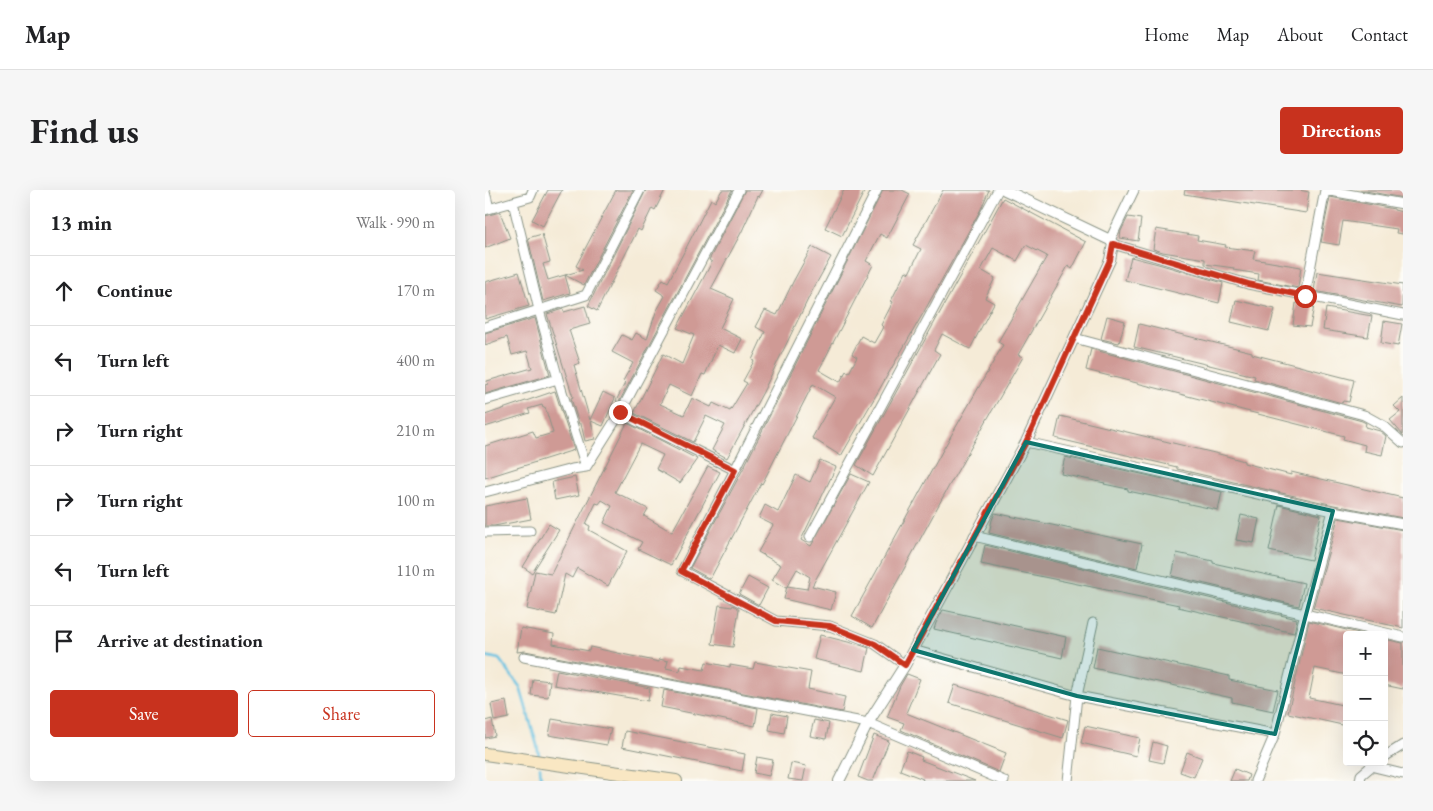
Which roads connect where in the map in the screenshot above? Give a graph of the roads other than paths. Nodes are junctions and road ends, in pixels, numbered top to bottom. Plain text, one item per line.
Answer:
1 (533, 190) edge
2 (640, 190) edge
3 (739, 190) edge
4 (877, 190) edge
5 (998, 190) edge
6 (1005, 190) edge
7 (1134, 190) edge
8 (1325, 190) edge
9 (485, 192) edge
10 (513, 202) junction
11 (1403, 204) edge
12 (487, 209) edge
13 (1112, 242) junction
14 (1305, 296) junction
15 (539, 310) junction
16 (1403, 315) edge
17 (485, 327) edge
18 (1074, 338) junction
19 (558, 379) junction
20 (485, 400) edge
21 (620, 412) junction
22 (1026, 442) junction
23 (1403, 443) edge
24 (586, 467) junction
25 (735, 470) junction
26 (485, 492) edge
27 (1333, 511) junction
28 (1403, 524) edge
29 (529, 531) dead end
30 (485, 532) edge
31 (974, 536) junction
32 (810, 537) dead end
33 (1305, 613) junction
34 (1093, 623) dead end
35 (1403, 636) edge
36 (913, 650) junction
37 (524, 658) dead end
38 (905, 665) junction
39 (1077, 696) junction
40 (868, 723) junction
41 (1275, 734) junction
42 (1403, 745) edge
43 (485, 754) edge
44 (1388, 754) edge
45 (1371, 766) edge
46 (1379, 766) edge
47 (1403, 774) edge
48 (676, 781) edge
49 (839, 781) edge
50 (1004, 781) edge
51 (1068, 781) edge
52 (1255, 781) edge
53 (1360, 781) edge

1 - 10 street
2 - 15 street
3 - 21 street
4 - 25 street
5 - 32 street
6 - 13 street
7 - 13 street
8 - 11 street
8 - 14 street
9 - 12 street
10 - 12 street
10 - 15 street
13 - 14 street
13 - 18 street
14 - 16 street
15 - 17 street
15 - 19 street
18 - 22 street
18 - 23 street
19 - 20 street
19 - 24 street
21 - 24 street
21 - 25 street
22 - 27 street
22 - 31 street
24 - 26 street
25 - 38 street
27 - 28 street
27 - 33 street
29 - 30 street
31 - 33 street
31 - 36 street
33 - 35 street
33 - 41 street
34 - 39 street
36 - 38 street
36 - 39 street
37 - 40 street
38 - 40 street
39 - 41 street
39 - 51 street
40 - 49 street
40 - 50 street
41 - 52 street
42 - 44 street
43 - 48 main road
45 - 53 street
46 - 47 street

